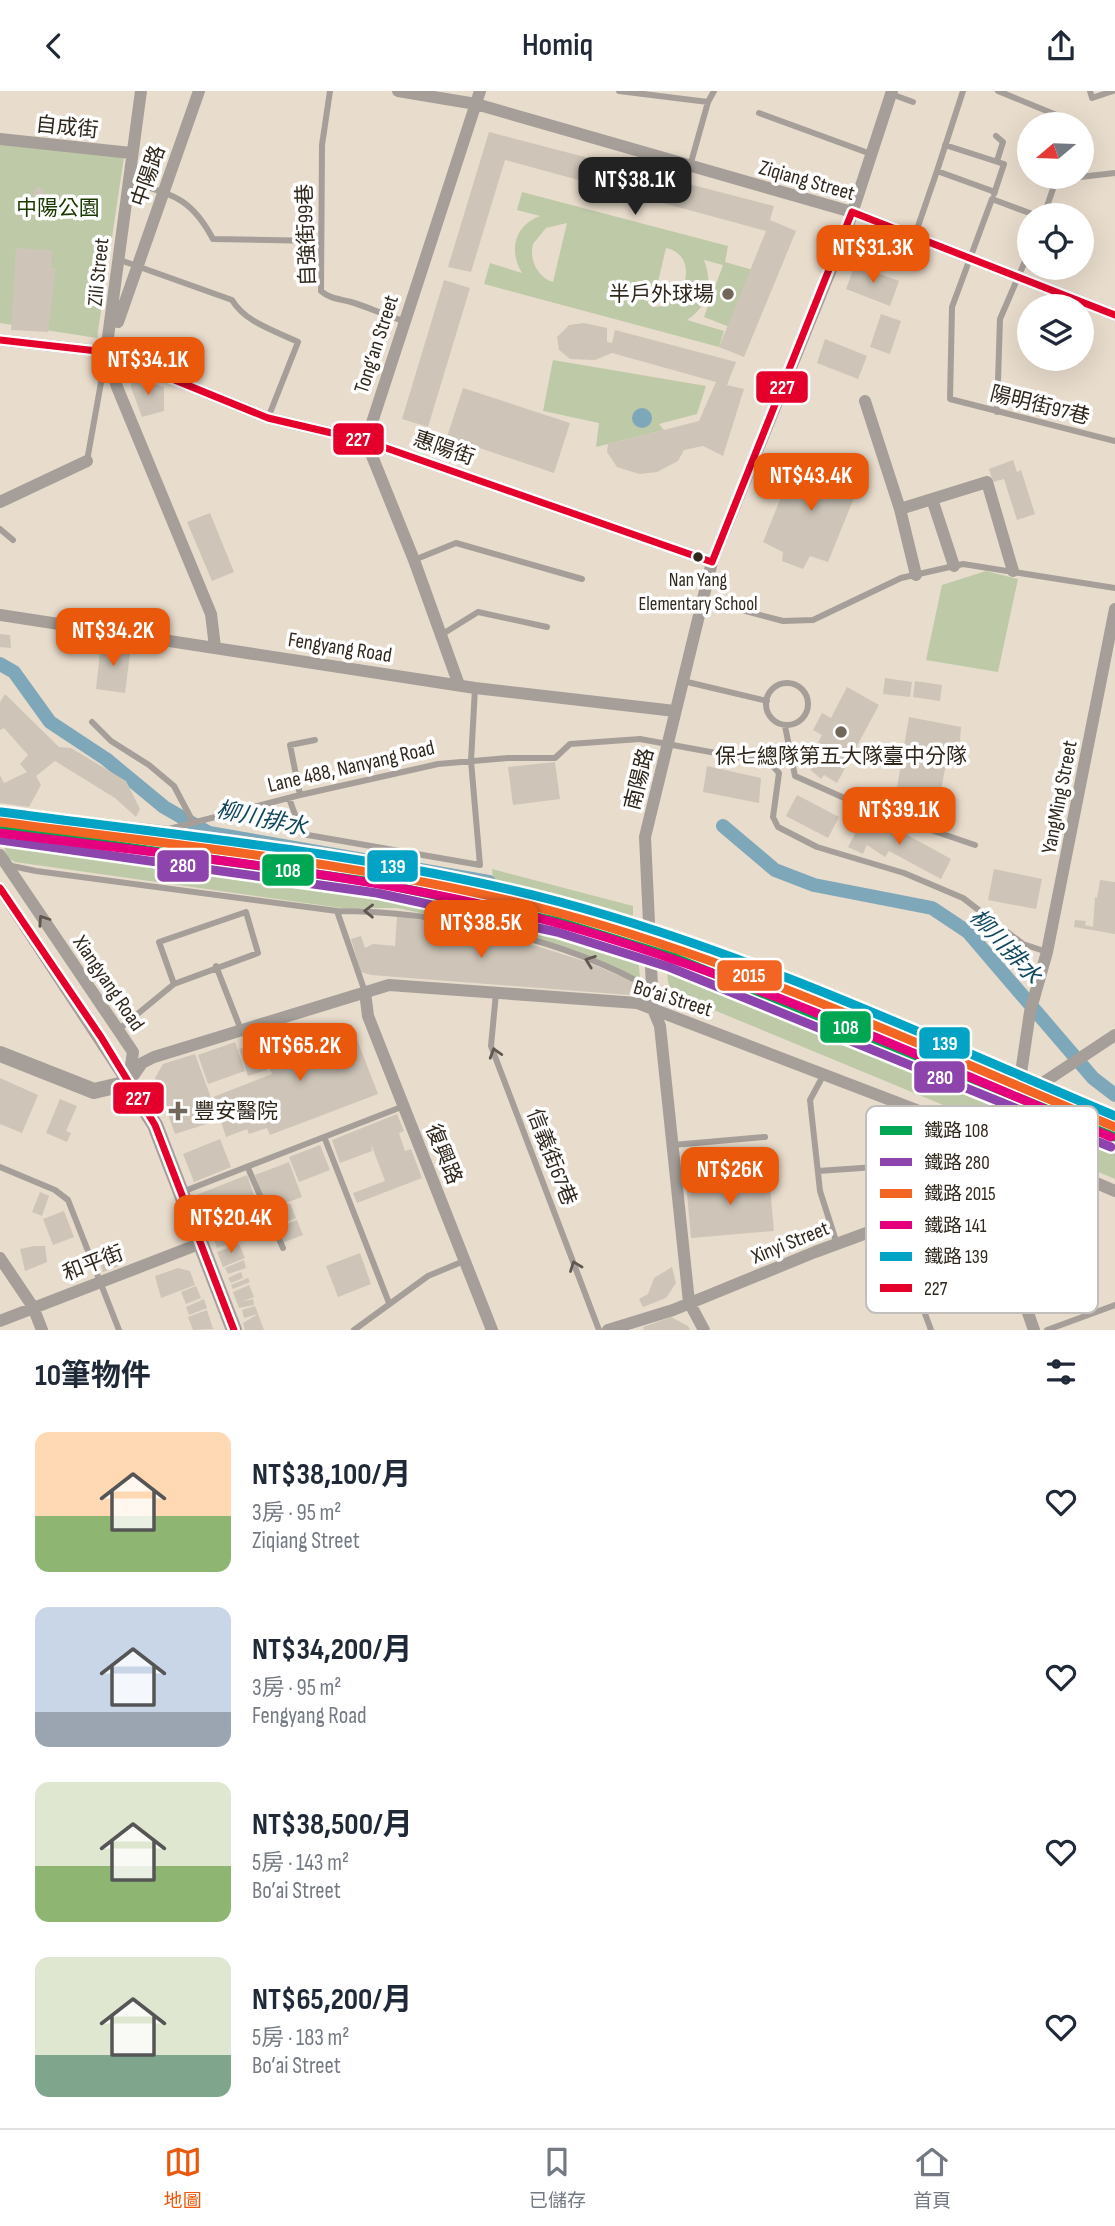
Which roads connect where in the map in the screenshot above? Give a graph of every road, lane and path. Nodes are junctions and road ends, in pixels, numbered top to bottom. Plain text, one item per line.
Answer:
1 (141, 91) edge
2 (199, 91) edge
3 (330, 91) edge
4 (398, 91) edge
5 (619, 91) edge
6 (714, 91) edge
7 (962, 91) edge
8 (998, 91) edge
9 (1090, 91) edge
10 (1114, 91) edge
11 (891, 93) edge
12 (478, 97) edge
13 (708, 102) junction
14 (913, 102) dead end
15 (1049, 112) edge
16 (759, 113) dead end
17 (996, 136) dead end
18 (0, 139) edge
19 (945, 145) junction
20 (131, 153) junction
21 (871, 154) junction
22 (997, 161) junction
23 (690, 166) junction
24 (937, 171) junction
25 (1115, 173) edge
26 (1094, 175) edge
27 (128, 181) junction
28 (161, 192) junction
29 (993, 195) junction
30 (1017, 206) edge
31 (852, 212) junction
32 (915, 235) junction
33 (321, 241) junction
34 (970, 258) junction
35 (120, 260) junction
36 (139, 268) junction
37 (1017, 276) edge
38 (1018, 280) edge
39 (1027, 280) edge
40 (1115, 315) edge
41 (404, 321) junction
42 (0, 340) edge
43 (106, 352) junction
44 (864, 401) dead end
45 (997, 412) junction
46 (268, 418) junction
47 (366, 441) junction
48 (1115, 441) edge
49 (86, 461) joint
50 (932, 499) junction
51 (0, 502) edge
52 (900, 509) junction
53 (0, 529) edge
54 (13, 540) dead end
55 (414, 560) junction
56 (712, 562) junction
57 (954, 566) junction
58 (1013, 571) junction
59 (916, 575) junction
60 (582, 579) dead end
61 (1115, 588) edge
62 (703, 600) junction
63 (1115, 609) edge
64 (0, 615) edge
65 (547, 627) dead end
66 (441, 635) junction
67 (215, 647) junction
68 (683, 681) junction
69 (459, 685) junction
70 (475, 688) junction
71 (767, 701) junction
72 (675, 711) junction
73 (92, 722) dead end
74 (785, 726) junction
75 (315, 740) dead end
76 (668, 742) junction
77 (471, 761) junction
78 (300, 795) junction
79 (289, 798) junction
80 (0, 814) edge
81 (193, 822) junction
82 (975, 845) dead end
83 (2, 861) edge
84 (0, 888) edge
85 (337, 911) junction
86 (649, 927) junction
87 (1047, 952) junction
88 (216, 967) junction
89 (174, 985) junction
90 (652, 989) junction
91 (365, 992) junction
92 (496, 993) junction
93 (653, 1009) junction
94 (118, 1030) junction
95 (241, 1030) junction
96 (1114, 1036) edge
97 (0, 1054) edge
98 (1022, 1072) junction
99 (825, 1073) junction
100 (128, 1083) junction
101 (1017, 1100) junction
102 (404, 1106) junction
103 (910, 1106) edge
104 (1015, 1106) edge
105 (765, 1137) dead end
106 (325, 1139) junction
107 (673, 1145) junction
108 (0, 1167) edge
109 (248, 1168) junction
110 (866, 1168) edge
111 (818, 1171) junction
112 (1098, 1184) edge
113 (1115, 1191) edge
114 (180, 1192) junction
115 (866, 1233) edge
116 (200, 1244) junction
117 (837, 1244) junction
118 (283, 1248) dead end
119 (0, 1258) edge
120 (466, 1260) junction
121 (99, 1282) junction
122 (689, 1302) junction
123 (389, 1303) junction
124 (1115, 1305) edge
125 (33, 1307) junction
126 (1098, 1311) edge
127 (925, 1313) edge
128 (1028, 1313) edge
129 (1093, 1313) edge
130 (0, 1321) edge
131 (41, 1330) edge
132 (119, 1330) edge
133 (234, 1330) edge
134 (354, 1330) edge
135 (492, 1330) edge
136 (599, 1330) edge
137 (608, 1330) edge
138 (704, 1330) edge
139 (931, 1330) edge
140 (1034, 1330) edge
141 (1047, 1330) edge

1 - 20 street, Zili Street
2 - 28 street, 中陽路
3 - 33 lane, 自強街99巷
4 - 12 street, Ziqiang Street
5 - 13 lane
6 - 13 lane
7 - 19 lane
8 - 15 lane
9 - 10 lane
11 - 14 lane
11 - 21 street, 南陽路
12 - 23 street, Ziqiang Street
12 - 41 street, Tong’an Street
13 - 23 lane
16 - 21 lane
17 - 22 lane
18 - 20 street, 自成街
19 - 22 lane
19 - 24 lane
20 - 27 street, Zili Street
21 - 31 street, 南陽路
22 - 29 lane
23 - 31 street, Ziqiang Street
24 - 29 lane
24 - 32 lane
25 - 26 lane
27 - 28 lane
27 - 35 street, Zili Street
28 - 33 lane
28 - 36 street, 中陽路
29 - 30 lane
29 - 34 lane
31 - 32 street, Ziqiang Street
31 - 56 street, 南陽路
32 - 34 street, Ziqiang Street
33 - 41 lane, 自強街99巷
34 - 37 street, Ziqiang Street
34 - 45 lane, 陽明街97巷
35 - 36 lane
35 - 43 street, Zili Street
36 - 43 street, 中陽路
36 - 46 lane
38 - 45 lane
39 - 40 street, Ziqiang Street
41 - 47 street, Tong’an Street
42 - 43 street, 惠陽街
43 - 46 street, 惠陽街
43 - 49 lane
43 - 67 street, Zili Street
44 - 52 street
45 - 48 lane, 陽明街97巷
46 - 47 street, 惠陽街
47 - 55 street
47 - 56 street, 惠陽街
49 - 51 street
50 - 52 street
50 - 57 street
50 - 58 street
52 - 59 street
53 - 54 lane
55 - 60 lane
55 - 66 street
56 - 62 street, 南陽路
57 - 58 lane
57 - 59 lane
58 - 61 lane
59 - 62 lane
62 - 68 street, 南陽路
63 - 87 street, YangMing Street
64 - 67 street, Fengyang Road
65 - 66 lane
66 - 69 street
67 - 69 street, Fengyang Road
68 - 71 lane
68 - 72 street, 南陽路
69 - 70 street, Fengyang Road
70 - 72 street, Fengyang Road
70 - 77 lane
71 - 74 lane
71 - 74 lane
72 - 76 street, 南陽路
73 - 81 lane
74 - 82 lane
75 - 78 lane
76 - 77 lane, Lane 488, Nanyang Road
76 - 86 street, 南陽路
76 - 87 lane, Lane 488, Nanyang Road
77 - 78 lane, Lane 488, Nanyang Road
77 - 79 lane
78 - 79 lane, Lane 488, Nanyang Road
79 - 81 lane, Lane 488, Nanyang Road
80 - 81 lane, Lane 488, Nanyang Road
83 - 85 lane
94 -> 83 street, Xiangyang Road
84 - 100 street, Xiangyang Road
90 -> 85 lane
85 - 91 lane
86 - 90 street, 南陽路
86 - 98 lane
87 - 98 street, YangMing Street
88 - 89 lane
88 - 89 lane
88 - 95 lane
89 - 94 lane
90 - 93 street, 南陽路
91 - 92 street, Bo’ai Street
91 - 95 street, Bo’ai Street
91 - 102 street, 復興路
92 - 93 street, Bo’ai Street
136 -> 92 lane, 信義街67巷
93 - 99 street, Bo’ai Street
93 - 107 street, 南陽路
94 - 100 street, Xiangyang Road
95 - 100 street, Bo’ai Street
96 - 101 street
97 - 100 street
98 - 101 street
99 - 103 street, Bo’ai Street
99 - 111 lane
100 - 114 street
101 - 104 street
102 - 106 lane
102 - 120 street, 復興路
105 - 107 lane
106 - 109 lane
106 - 123 lane
107 - 122 street, 南陽路
108 - 121 lane
109 - 114 lane
109 - 118 lane
110 - 111 lane
111 - 117 lane
112 - 113 street, Bo’ai Street
114 - 116 street
115 - 117 street, Xinyi Street
116 - 121 street, 和平街
116 - 133 street
117 - 122 street, Xinyi Street
119 - 125 street
120 - 123 lane
120 - 135 street, 復興路
121 - 125 street, 和平街
121 - 132 lane
122 - 137 street, Xinyi Street
122 - 138 street
123 - 134 lane
124 - 126 lane
125 - 130 street, 和平街
125 - 131 street
127 - 139 lane
128 - 140 street
129 - 141 lane

